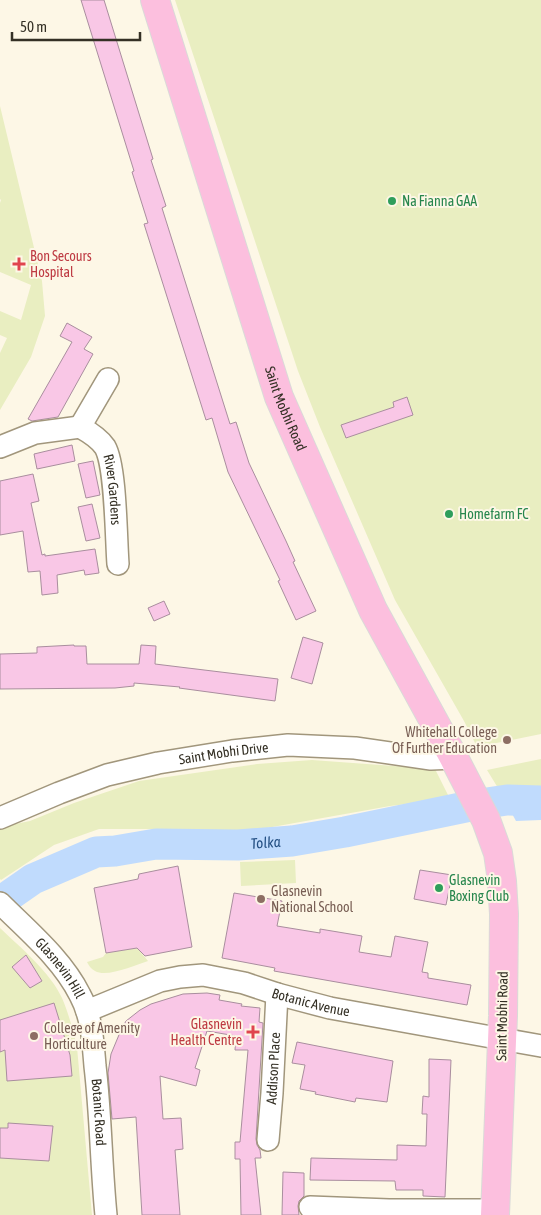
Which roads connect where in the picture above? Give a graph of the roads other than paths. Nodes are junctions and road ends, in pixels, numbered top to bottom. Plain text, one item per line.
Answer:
1 (154, 0) edge
2 (108, 379) dead end
3 (80, 427) junction
4 (0, 447) edge
5 (118, 564) dead end
6 (454, 758) junction
7 (0, 818) edge
8 (0, 903) edge
9 (277, 994) junction
10 (87, 1011) junction
11 (502, 1039) junction
12 (541, 1046) edge
13 (268, 1140) dead end
14 (310, 1207) dead end
15 (495, 1213) edge
16 (106, 1215) edge

1 - 6 main road, Saint Mobhi Road
2 - 3 street
3 - 4 street
3 - 5 street, River Gardens
6 - 7 street, Saint Mobhi Drive
6 - 11 main road, Saint Mobhi Road
8 - 10 street, Glasnevin Hill
9 - 10 street, Botanic Avenue
9 - 11 street, Botanic Avenue
9 - 13 street, Addison Place
10 - 16 street, Botanic Road
11 - 12 street, Botanic Avenue
11 - 15 main road, Saint Mobhi Road
14 - 15 street

